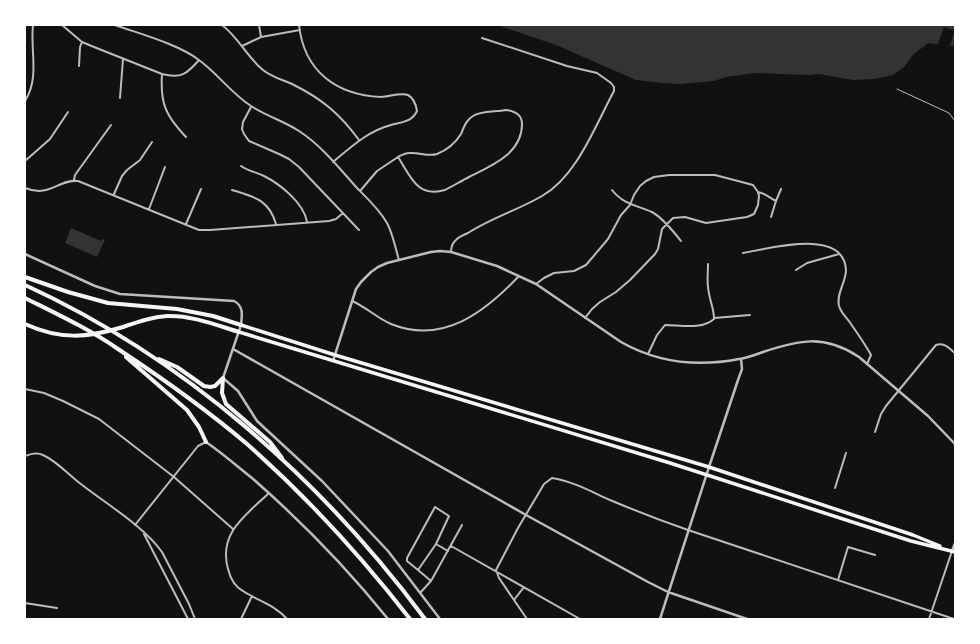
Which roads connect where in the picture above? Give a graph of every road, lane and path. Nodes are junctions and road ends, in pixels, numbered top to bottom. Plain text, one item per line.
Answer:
1 (33, 25) edge
2 (62, 25) edge
3 (116, 25) edge
4 (222, 25) edge
5 (259, 25) edge
6 (300, 25) edge
7 (300, 30) junction
8 (261, 37) junction
9 (482, 38) dead end
10 (82, 42) junction
11 (242, 46) junction
12 (123, 59) junction
13 (199, 60) junction
14 (79, 66) dead end
15 (162, 74) junction
16 (897, 89) dead end
17 (120, 98) dead end
18 (25, 101) edge
19 (252, 107) junction
20 (68, 112) dead end
21 (955, 121) edge
22 (111, 125) dead end
23 (186, 137) dead end
24 (360, 140) junction
25 (152, 142) dead end
26 (398, 157) junction
27 (25, 161) edge
28 (333, 162) junction
29 (241, 166) dead end
30 (165, 167) dead end
31 (74, 180) junction
32 (25, 188) edge
33 (781, 188) dead end
34 (201, 189) dead end
35 (232, 190) dead end
36 (612, 190) dead end
37 (360, 191) junction
38 (758, 192) junction
39 (114, 194) junction
40 (776, 201) junction
41 (630, 205) junction
42 (148, 209) junction
43 (343, 213) junction
44 (771, 217) dead end
45 (307, 222) junction
46 (186, 224) junction
47 (276, 224) junction
48 (666, 224) junction
49 (359, 230) dead end
50 (681, 241) dead end
51 (451, 252) junction
52 (743, 252) dead end
53 (25, 254) edge
54 (839, 254) junction
55 (399, 260) junction
56 (708, 264) dead end
57 (796, 270) dead end
58 (519, 276) junction
59 (25, 277) edge
60 (536, 284) junction
61 (25, 285) edge
62 (25, 298) edge
63 (351, 301) junction
64 (750, 315) dead end
65 (585, 318) junction
66 (714, 318) junction
67 (25, 324) edge
68 (241, 325) junction
69 (239, 332) junction
70 (118, 348) junction
71 (233, 349) junction
72 (955, 352) edge
73 (148, 354) junction
74 (648, 354) junction
75 (335, 355) junction
76 (741, 359) junction
77 (334, 361) junction
78 (867, 364) junction
79 (223, 378) junction
80 (25, 389) edge
81 (899, 391) junction
82 (875, 432) dead end
83 (206, 442) junction
84 (955, 444) edge
85 (846, 453) dead end
86 (25, 456) edge
87 (289, 466) junction
88 (709, 467) junction
89 (707, 475) junction
90 (174, 477) junction
91 (835, 488) dead end
92 (269, 493) junction
93 (526, 515) junction
94 (135, 525) junction
95 (462, 525) dead end
96 (233, 529) junction
97 (688, 530) junction
98 (142, 531) junction
99 (955, 543) edge
100 (436, 544) junction
101 (451, 546) junction
102 (448, 551) junction
103 (954, 552) edge
104 (875, 555) dead end
105 (418, 570) junction
106 (496, 570) junction
107 (838, 580) junction
108 (431, 581) junction
109 (524, 587) junction
110 (668, 592) junction
111 (420, 593) junction
112 (252, 596) junction
113 (514, 601) junction
114 (25, 603) edge
115 (57, 608) dead end
116 (932, 612) junction
117 (188, 619) edge
118 (195, 619) edge
119 (241, 619) edge
120 (287, 619) edge
121 (388, 619) edge
122 (410, 619) edge
123 (425, 619) edge
124 (440, 619) edge
125 (527, 619) edge
126 (580, 619) edge
127 (660, 619) edge
128 (747, 619) edge
129 (929, 619) edge
130 (954, 619) edge

1 - 18 street
2 - 10 street
3 - 13 street
4 - 11 street
5 - 8 street
6 - 7 street
7 - 8 street
7 - 24 street
8 - 11 street
9 - 51 street
10 - 12 street
10 - 14 street
11 - 24 street
12 - 15 street
12 - 17 street
13 - 15 street
13 - 19 street
15 - 23 street
16 - 21 lane
19 - 28 street
19 - 43 street
20 - 27 street
22 - 31 street
24 - 28 street
25 - 39 street
26 - 26 street
26 - 37 street
28 - 37 street
29 - 45 street
30 - 42 street
31 - 32 street
31 - 39 street
33 - 40 street
34 - 46 street
35 - 47 street
36 - 41 street
37 - 55 street
38 - 40 street
38 - 41 street
38 - 48 street
39 - 42 street
40 - 44 street
41 - 48 street
41 - 60 street
42 - 46 street
43 - 45 street
43 - 49 street
45 - 47 street
46 - 47 street
48 - 50 street
48 - 65 street
51 - 55 street
51 - 58 street
52 - 54 street
53 - 68 street
54 - 57 street
54 - 78 street
55 - 63 street
56 - 66 street
58 - 60 street
58 - 63 street
59 - 68 highway
60 - 65 street
61 - 73 highway
62 - 70 highway
63 - 75 street
64 - 66 street
65 - 74 street
66 - 74 street
67 - 69 highway
68 - 69 street
68 - 75 main road
69 - 71 street
69 - 77 main road
70 - 83 highway
70 - 122 highway
71 - 79 street
71 - 93 street
72 - 81 street
73 - 79 highway
73 - 87 highway
74 - 76 street
75 - 77 street
75 - 88 main road
76 - 78 street
76 - 88 street
77 - 89 main road
78 - 81 street
79 - 87 highway
79 - 111 street
80 - 90 street
81 - 82 street
81 - 84 street
83 - 90 street
83 - 92 street
85 - 91 street
86 - 94 street
87 - 123 highway
88 - 89 street
88 - 103 main road
89 - 97 street
89 - 103 main road
90 - 94 street
90 - 96 street
92 - 96 street
92 - 121 street
93 - 97 street
93 - 106 street
93 - 110 street
94 - 98 street
95 - 101 street
96 - 112 street
97 - 107 street
97 - 110 street
98 - 117 street
98 - 118 street
99 - 103 street
100 - 102 street
100 - 105 street
100 - 105 street
101 - 102 street
101 - 106 street
102 - 108 street
103 - 116 street
104 - 107 street
105 - 108 street
106 - 109 street
106 - 113 street
107 - 116 street
108 - 111 street
109 - 113 street
109 - 126 street
110 - 127 street
110 - 128 street
111 - 124 street
112 - 119 street
112 - 120 street
113 - 125 street
114 - 115 street
116 - 129 street
116 - 130 street

